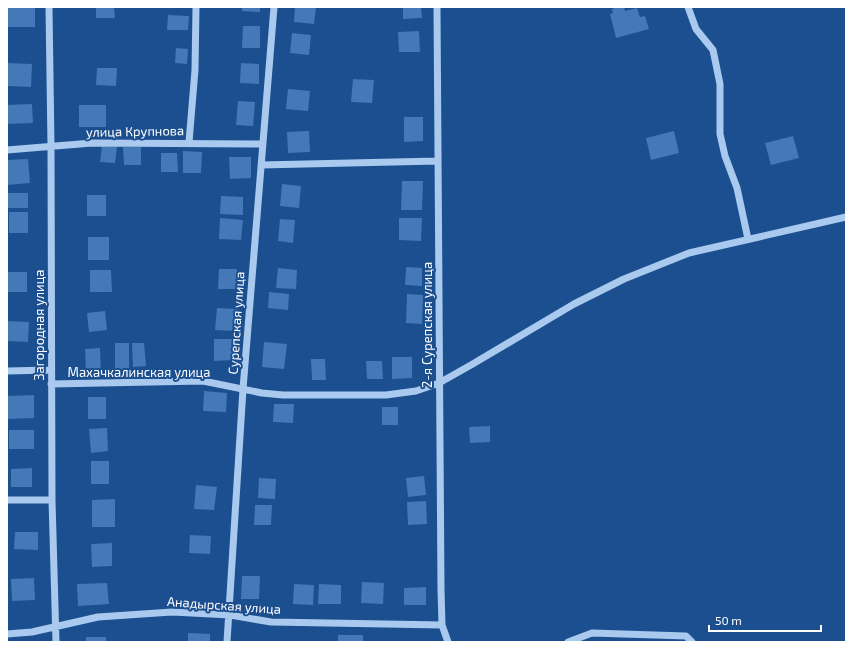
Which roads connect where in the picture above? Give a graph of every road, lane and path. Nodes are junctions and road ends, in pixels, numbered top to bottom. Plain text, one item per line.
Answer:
1 (49, 7) edge
2 (196, 7) edge
3 (274, 7) edge
4 (437, 7) edge
5 (688, 7) edge
6 (189, 142) junction
7 (263, 144) junction
8 (51, 146) junction
9 (7, 150) edge
10 (438, 161) junction
11 (261, 166) junction
12 (846, 216) edge
13 (748, 239) junction
14 (51, 370) junction
15 (7, 371) edge
16 (439, 383) junction
17 (51, 384) junction
18 (243, 389) junction
19 (7, 500) edge
20 (52, 500) junction
21 (230, 615) junction
22 (442, 624) junction
23 (55, 627) junction
24 (7, 634) edge
25 (56, 642) edge
26 (227, 642) edge
27 (448, 642) edge
28 (568, 642) edge
29 (692, 642) edge

1 - 8 street, Загородная улица
2 - 6 street
3 - 7 street, Сурепская улица
4 - 10 street, 2-я Сурепская улица
5 - 13 street
6 - 7 street, улица Крупнова
6 - 8 street, улица Крупнова
7 - 11 street, Сурепская улица
8 - 9 street, улица Крупнова
8 - 14 street, Загородная улица
10 - 11 street
10 - 16 street, 2-я Сурепская улица
11 - 18 street, Сурепская улица
12 - 13 street, Махачкалинская улица
13 - 16 street, Махачкалинская улица
14 - 15 street, Махачкалинская улица
14 - 17 street, Загородная улица
16 - 18 street, Махачкалинская улица
16 - 22 street, 2-я Сурепская улица
17 - 18 street, Махачкалинская улица
17 - 20 street, Загородная улица
18 - 21 street, Сурепская улица
19 - 20 street
20 - 23 street, Загородная улица
21 - 22 street, Анадырская улица
21 - 23 street, Анадырская улица
21 - 26 street, Сурепская улица
22 - 27 street, 2-я Сурепская улица
23 - 24 street, Анадырская улица
23 - 25 street, Загородная улица
28 - 29 street

